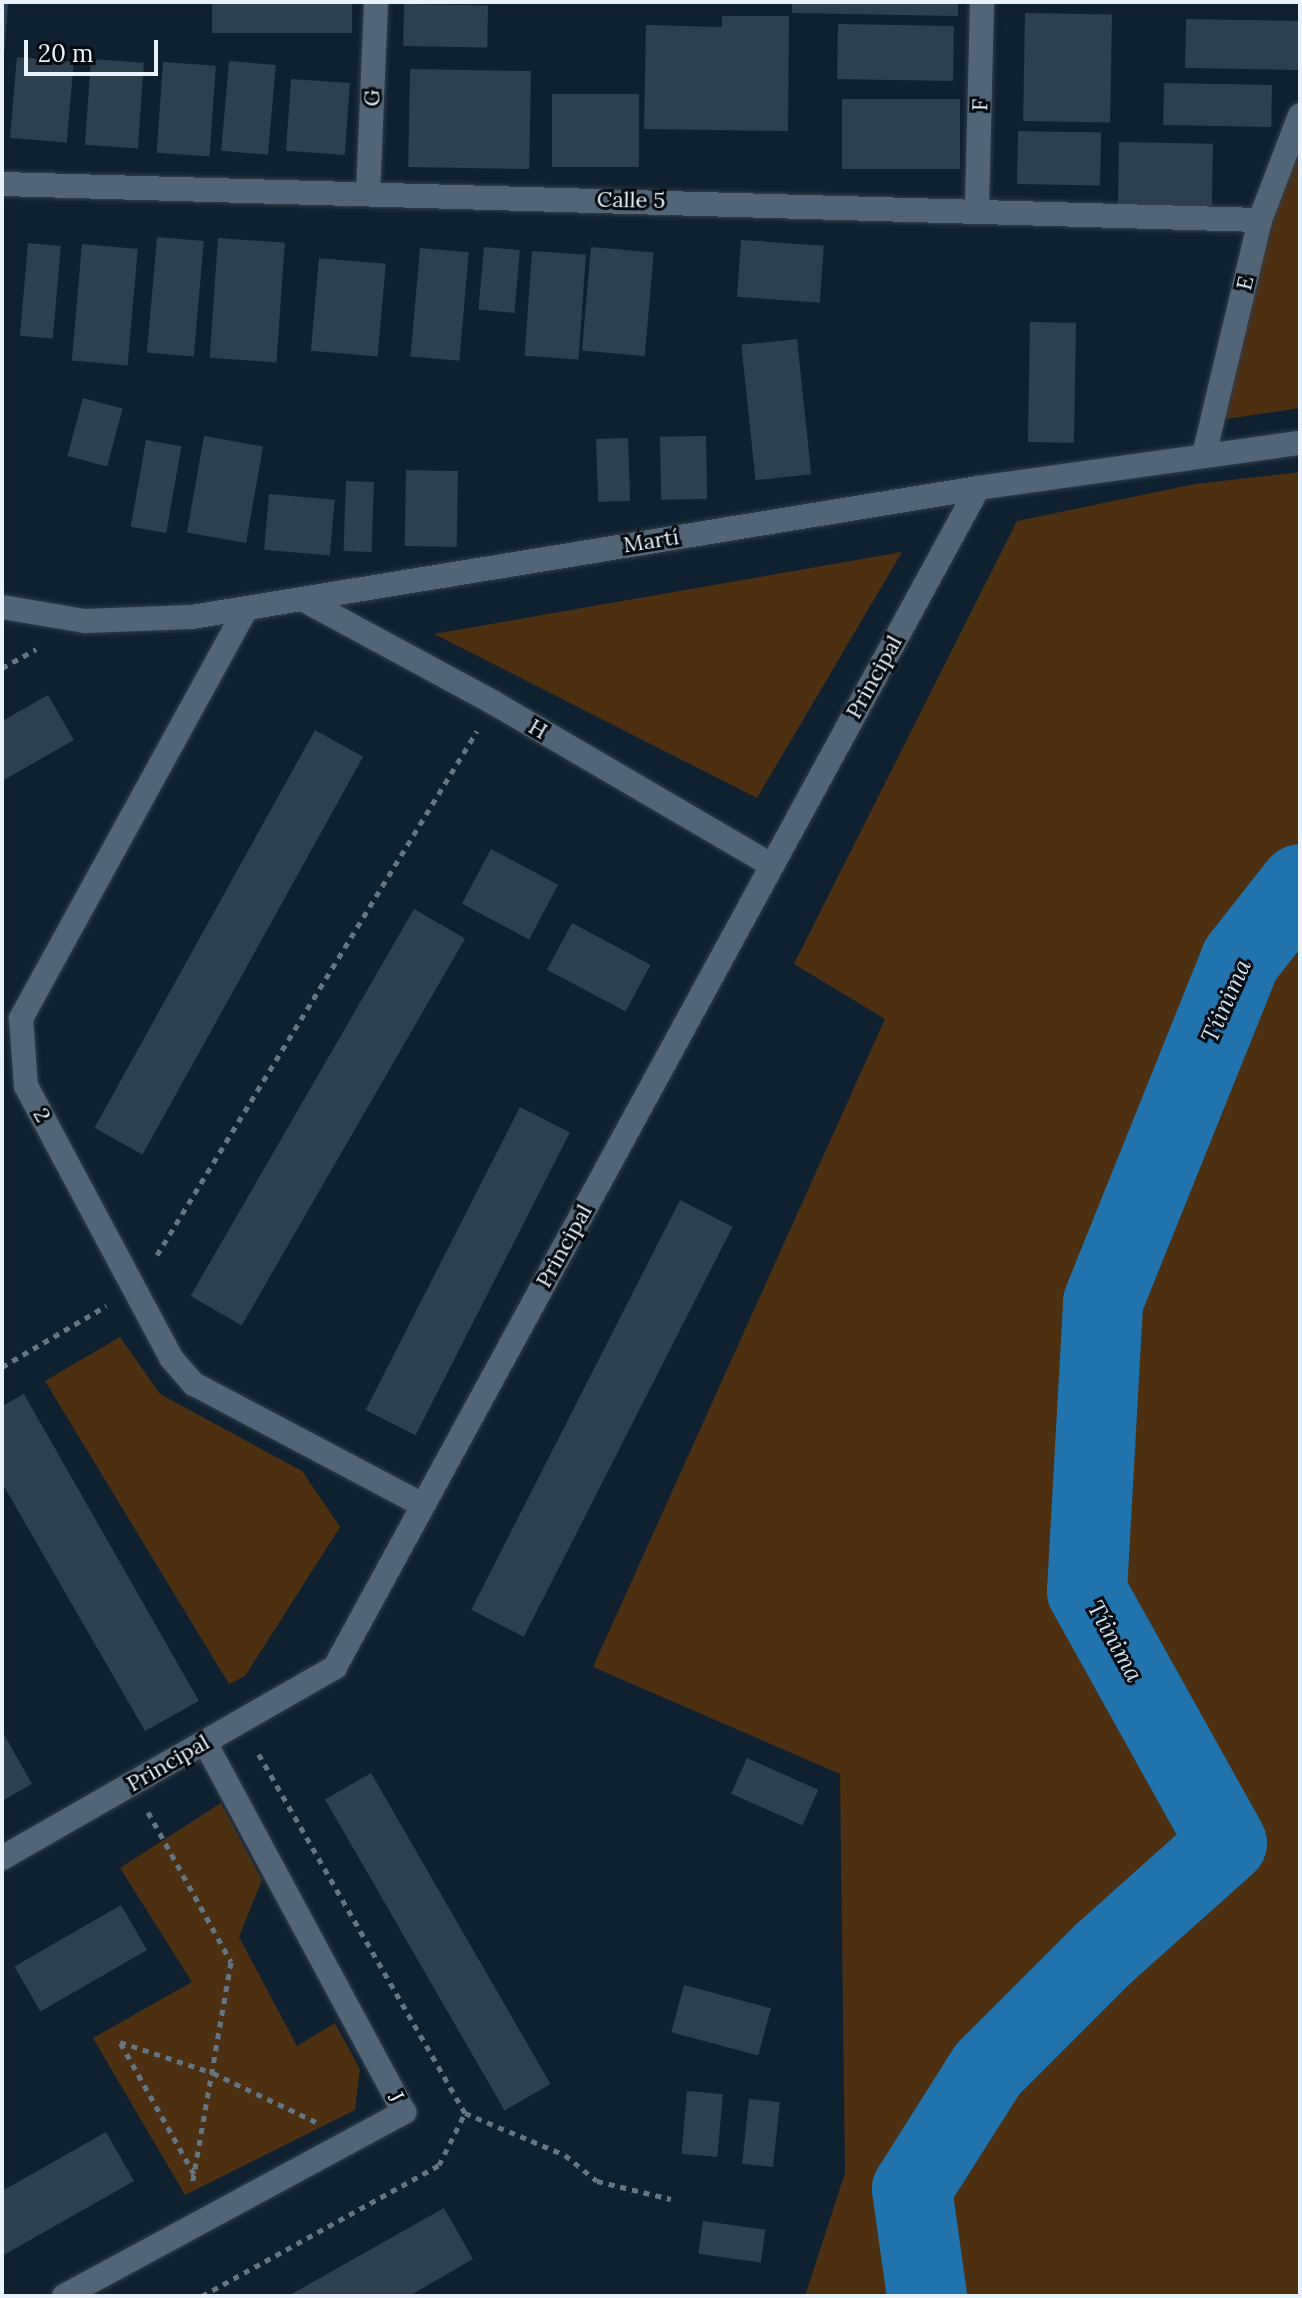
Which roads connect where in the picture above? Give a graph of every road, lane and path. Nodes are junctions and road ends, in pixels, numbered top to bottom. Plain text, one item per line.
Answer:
1 (376, 2) edge
2 (982, 2) edge
3 (1300, 115) edge
4 (2, 184) edge
5 (368, 194) junction
6 (977, 208) junction
7 (1260, 220) junction
8 (1298, 443) edge
9 (1204, 455) junction
10 (978, 488) junction
11 (302, 599) junction
12 (2, 607) edge
13 (246, 609) junction
14 (494, 703) junction
15 (771, 865) junction
16 (137, 1288) junction
17 (2, 1367) edge
18 (423, 1505) junction
19 (205, 1742) junction
20 (132, 1784) junction
21 (2, 1858) edge
22 (213, 2073) junction
23 (465, 2113) dead end
24 (329, 2128) dead end
25 (195, 2175) junction
26 (191, 2191) dead end
27 (671, 2199) dead end
28 (64, 2296) edge

1 - 5 street, G
2 - 6 street, F
3 - 7 street, E
4 - 5 street, Calle 5
5 - 6 street, Calle 5
6 - 7 street, Calle 5
7 - 9 street, E
8 - 9 street, Martí
9 - 10 street, Martí
10 - 11 street, Martí
10 - 15 street, Principal
11 - 13 street, Martí
11 - 14 street, H
12 - 13 street, Martí
13 - 16 street, 2
14 - 15 street, H
14 - 16 path
15 - 18 street, Principal
16 - 17 path
16 - 18 street, 2
18 - 19 street, Principal
19 - 20 street, Principal
19 - 28 street, J
20 - 21 street, Principal
20 - 22 path
22 - 24 path
22 - 25 path
22 - 25 path
23 - 27 path
25 - 26 path

